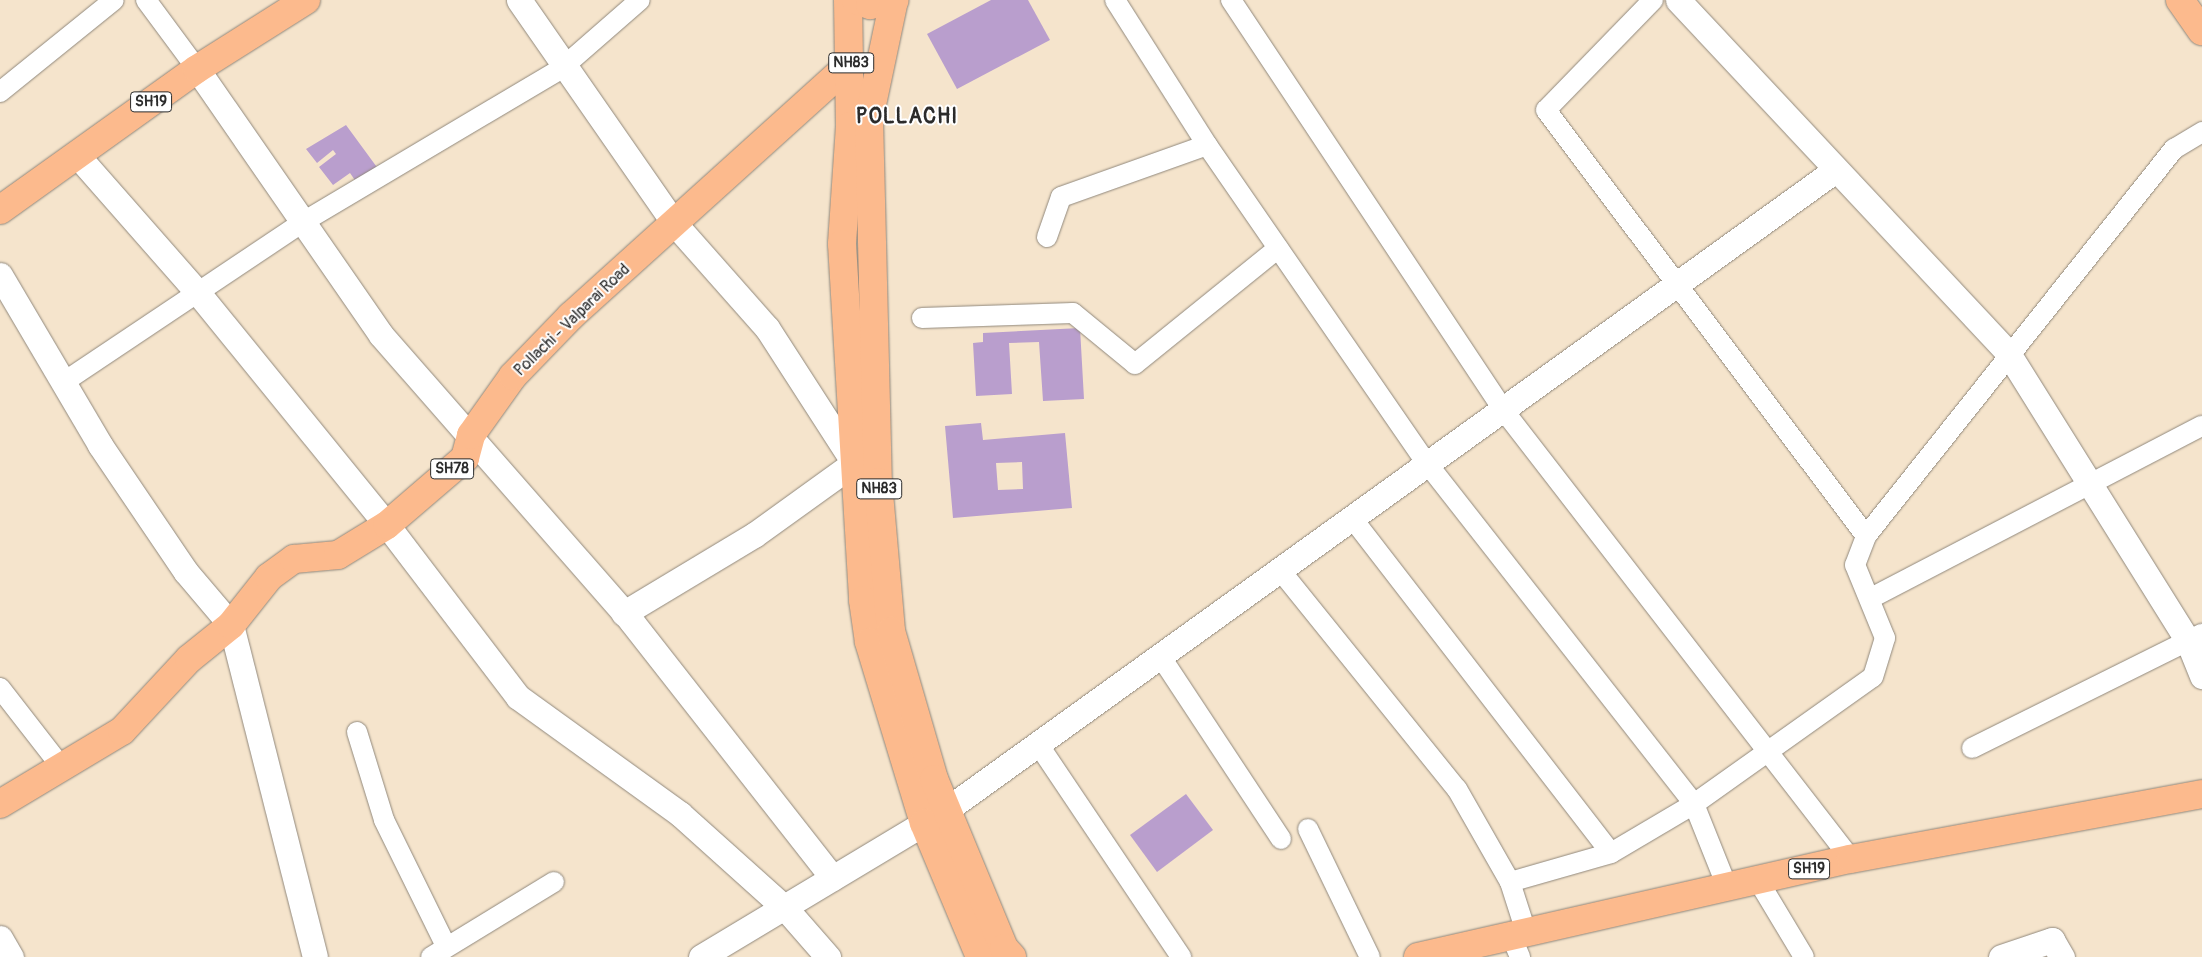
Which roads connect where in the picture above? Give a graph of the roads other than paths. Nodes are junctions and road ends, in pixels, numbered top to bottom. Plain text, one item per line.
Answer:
1 (114, 0) edge
2 (146, 0) edge
3 (306, 0) edge
4 (519, 0) edge
5 (640, 0) edge
6 (848, 0) edge
7 (856, 0) edge
8 (894, 0) edge
9 (1115, 0) edge
10 (1231, 0) edge
11 (1653, 0) edge
12 (1678, 0) edge
13 (2180, 0) edge
14 (2202, 31) edge
15 (850, 63) junction
16 (562, 68) junction
17 (197, 69) junction
18 (0, 92) edge
19 (2202, 132) edge
20 (1207, 145) junction
21 (76, 154) junction
22 (1834, 171) junction
23 (0, 210) edge
24 (303, 222) junction
25 (674, 223) junction
26 (1047, 236) dead end
27 (1278, 248) junction
28 (0, 275) edge
29 (1676, 283) junction
30 (198, 294) junction
31 (922, 318) dead end
32 (2008, 353) junction
33 (64, 382) junction
34 (1501, 407) junction
35 (2202, 426) edge
36 (471, 436) junction
37 (1426, 462) junction
38 (854, 463) junction
39 (2089, 484) junction
40 (1352, 518) junction
41 (387, 525) junction
42 (1866, 536) junction
43 (1280, 570) junction
44 (1871, 598) junction
45 (624, 613) junction
46 (231, 625) junction
47 (2195, 638) edge
48 (1161, 657) junction
49 (2202, 676) edge
50 (0, 688) edge
51 (357, 732) dead end
52 (1038, 744) junction
53 (1972, 748) dead end
54 (1771, 752) junction
55 (60, 765) junction
56 (2202, 794) edge
57 (0, 804) edge
58 (1694, 804) junction
59 (935, 816) junction
60 (1308, 829) dead end
61 (1281, 839) dead end
62 (1611, 853) junction
63 (1851, 859) junction
64 (833, 878) junction
65 (554, 882) dead end
66 (1510, 882) junction
67 (1758, 882) junction
68 (1728, 890) junction
69 (786, 909) junction
70 (0, 938) edge
71 (1520, 943) edge
72 (438, 952) edge
73 (11, 957) edge
74 (315, 957) edge
75 (701, 957) edge
76 (828, 957) edge
77 (980, 957) edge
78 (1012, 957) edge
79 (1181, 957) edge
80 (1370, 957) edge
81 (1418, 957) edge
82 (1804, 957) edge
83 (2002, 957) edge
84 (2062, 957) edge

1 - 18 street
2 - 17 street
3 - 17 main road, SH19
4 - 16 street
5 - 16 street
6 - 15 main road, NH83
7 - 8 main road, NH83
8 - 59 main road, NH83
9 - 20 street
10 - 34 street
11 - 29 street
12 - 22 street
13 - 14 main road
15 - 25 main road, Pollachi - Valparai Road / SH78
15 - 38 main road, NH83
16 - 24 street
16 - 25 street
17 - 21 main road, SH19
17 - 24 street
19 - 32 street
20 - 26 street
20 - 27 street
21 - 23 main road, SH19
21 - 30 street
22 - 29 street
22 - 32 street
24 - 30 street
24 - 36 street
25 - 36 main road, Pollachi - Valparai Road / SH78
25 - 38 street
27 - 31 street
27 - 37 street
28 - 33 street
29 - 34 street
29 - 42 street
30 - 33 street
30 - 41 street
32 - 39 street
32 - 42 street
33 - 46 street
34 - 37 street
34 - 54 street
35 - 39 street
36 - 41 main road, Pollachi - Valparai Road / SH78
36 - 45 street
37 - 40 street
37 - 58 street
38 - 45 street
38 - 59 main road, NH83
39 - 44 street
39 - 47 street
40 - 43 street
40 - 62 street
41 - 46 main road, Pollachi - Valparai Road / SH78
41 - 69 street
42 - 44 street
43 - 48 street
43 - 66 street
44 - 54 street
45 - 64 street
46 - 55 main road, Pollachi - Valparai Road / SH78
46 - 74 street
47 - 49 street
47 - 53 street
48 - 52 street
48 - 61 street
50 - 55 street
51 - 72 street
52 - 59 street
52 - 79 street
54 - 58 street
54 - 63 street
55 - 57 main road, Pollachi - Valparai Road / SH78
56 - 63 main road, SH19
58 - 62 street
58 - 68 street
59 - 64 street
59 - 77 main road, NH83
59 - 78 main road, NH83
60 - 80 street
62 - 66 street
63 - 67 main road, SH19
64 - 69 street
65 - 72 street
66 - 71 street
67 - 68 main road, SH19
67 - 82 street
68 - 71 main road, SH19
69 - 75 street
69 - 76 street
70 - 73 street
71 - 81 main road, SH19
83 - 84 street

